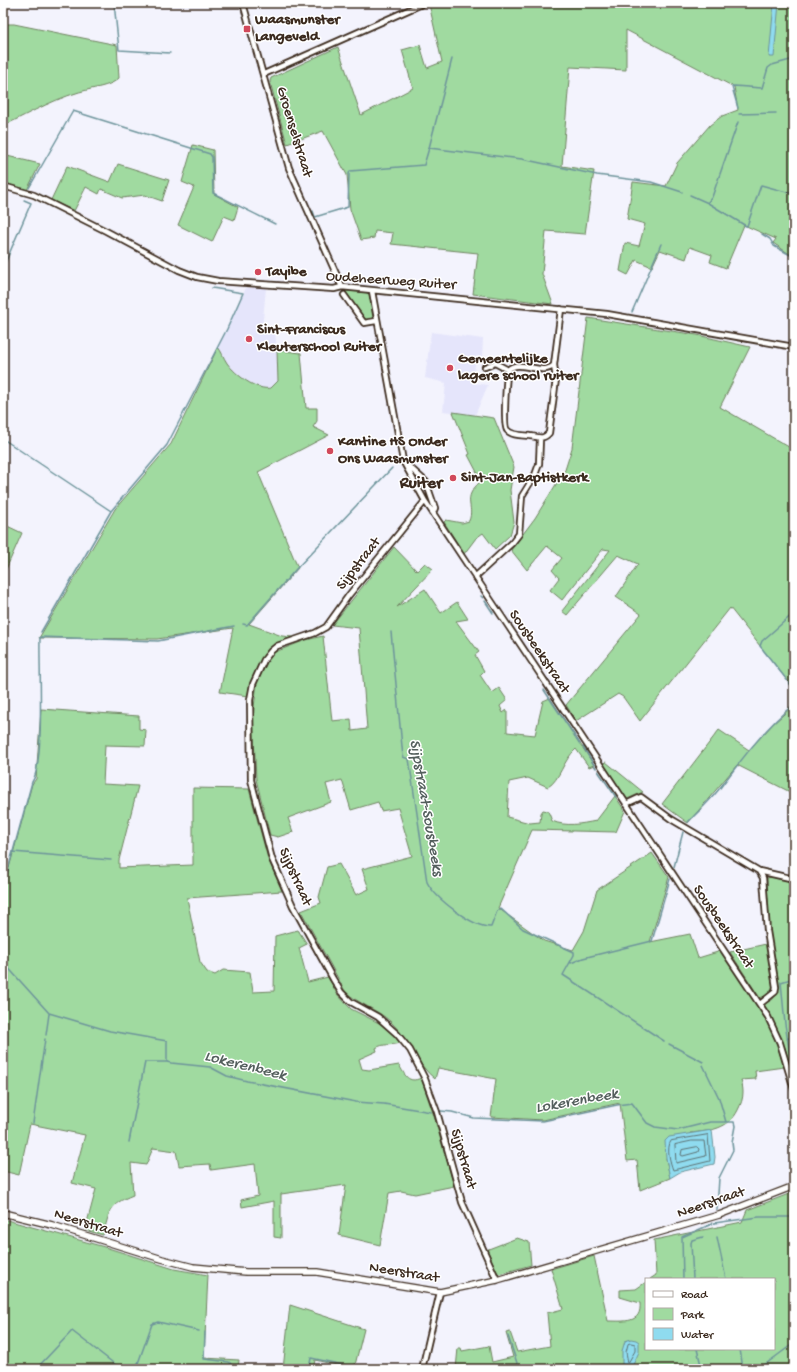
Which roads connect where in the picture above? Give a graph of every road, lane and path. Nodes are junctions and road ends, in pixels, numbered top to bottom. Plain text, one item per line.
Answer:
1 (243, 3) edge
2 (424, 3) edge
3 (264, 74) junction
4 (3, 186) edge
5 (342, 287) junction
6 (372, 291) junction
7 (344, 295) dead end
8 (561, 309) junction
9 (376, 321) junction
10 (794, 347) edge
11 (554, 365) junction
12 (485, 367) dead end
13 (508, 370) junction
14 (540, 439) junction
15 (403, 461) junction
16 (425, 501) junction
17 (433, 514) junction
18 (475, 577) junction
19 (626, 804) junction
20 (759, 870) junction
21 (794, 879) edge
22 (760, 1004) junction
23 (794, 1089) edge
24 (794, 1186) edge
25 (3, 1213) edge
26 (497, 1280) junction
27 (440, 1292) junction
28 (422, 1369) edge

1 - 3 street, Groenselstraat
2 - 3 street
3 - 5 street, Groenselstraat
4 - 5 street, Oudeheerweg Ruiter
5 - 6 street, Oudeheerweg Ruiter
6 - 8 street, Oudeheerweg Ruiter
6 - 9 street, Sousbeekstraat
7 - 9 street
8 - 10 street, Oudeheerweg Ruiter
8 - 11 street
9 - 15 street, Sousbeekstraat
11 - 13 street
11 - 14 street
12 - 13 street
13 - 14 street
14 - 18 street
15 - 16 street, Sousbeekstraat
15 - 17 street, Sousbeekstraat
16 - 17 street, Sousbeekstraat
16 - 26 street, Sijpstraat
17 - 18 street, Sousbeekstraat
18 - 19 street, Sousbeekstraat
19 - 20 street
19 - 22 street, Sousbeekstraat
20 - 21 street
20 - 22 street, Sousbeekstraat
22 - 23 street, Sousbeekstraat
24 - 26 street, Neerstraat
25 - 27 street, Neerstraat
26 - 27 street, Neerstraat
27 - 28 street

